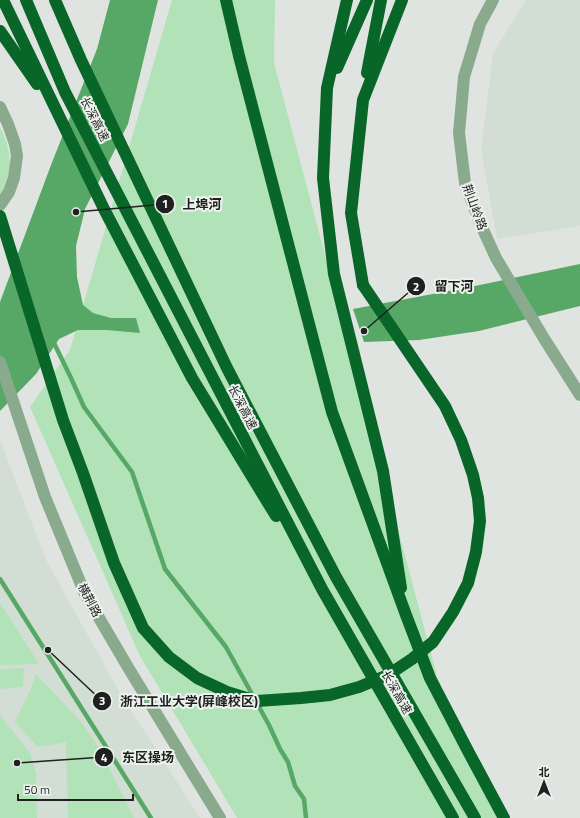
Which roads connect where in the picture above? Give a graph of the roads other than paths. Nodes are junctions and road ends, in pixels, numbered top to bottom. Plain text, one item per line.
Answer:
1 (3, 0) edge
2 (26, 0) edge
3 (55, 0) edge
4 (226, 0) edge
5 (347, 0) edge
6 (367, 0) edge
7 (381, 0) edge
8 (402, 0) edge
9 (493, 0) edge
10 (0, 31) edge
11 (327, 91) junction
12 (362, 100) junction
13 (0, 108) edge
14 (57, 113) junction
15 (0, 205) edge
16 (0, 216) edge
17 (0, 362) edge
18 (580, 395) edge
19 (322, 590) junction
20 (406, 615) junction
21 (220, 818) edge
22 (453, 818) edge
23 (475, 818) edge
24 (504, 818) edge

1 - 14 highway
2 - 19 highway, 长深高速
3 - 23 highway, 长深高速
4 - 20 highway
5 - 11 highway
6 - 11 highway
7 - 12 highway
8 - 12 highway
9 - 18 street, 荆山岭路
10 - 14 highway
11 - 20 highway
12 - 16 highway, bridge
13 - 15 street
14 - 19 highway
17 - 21 street, 横荆路
19 - 22 highway, 长深高速
20 - 24 highway

